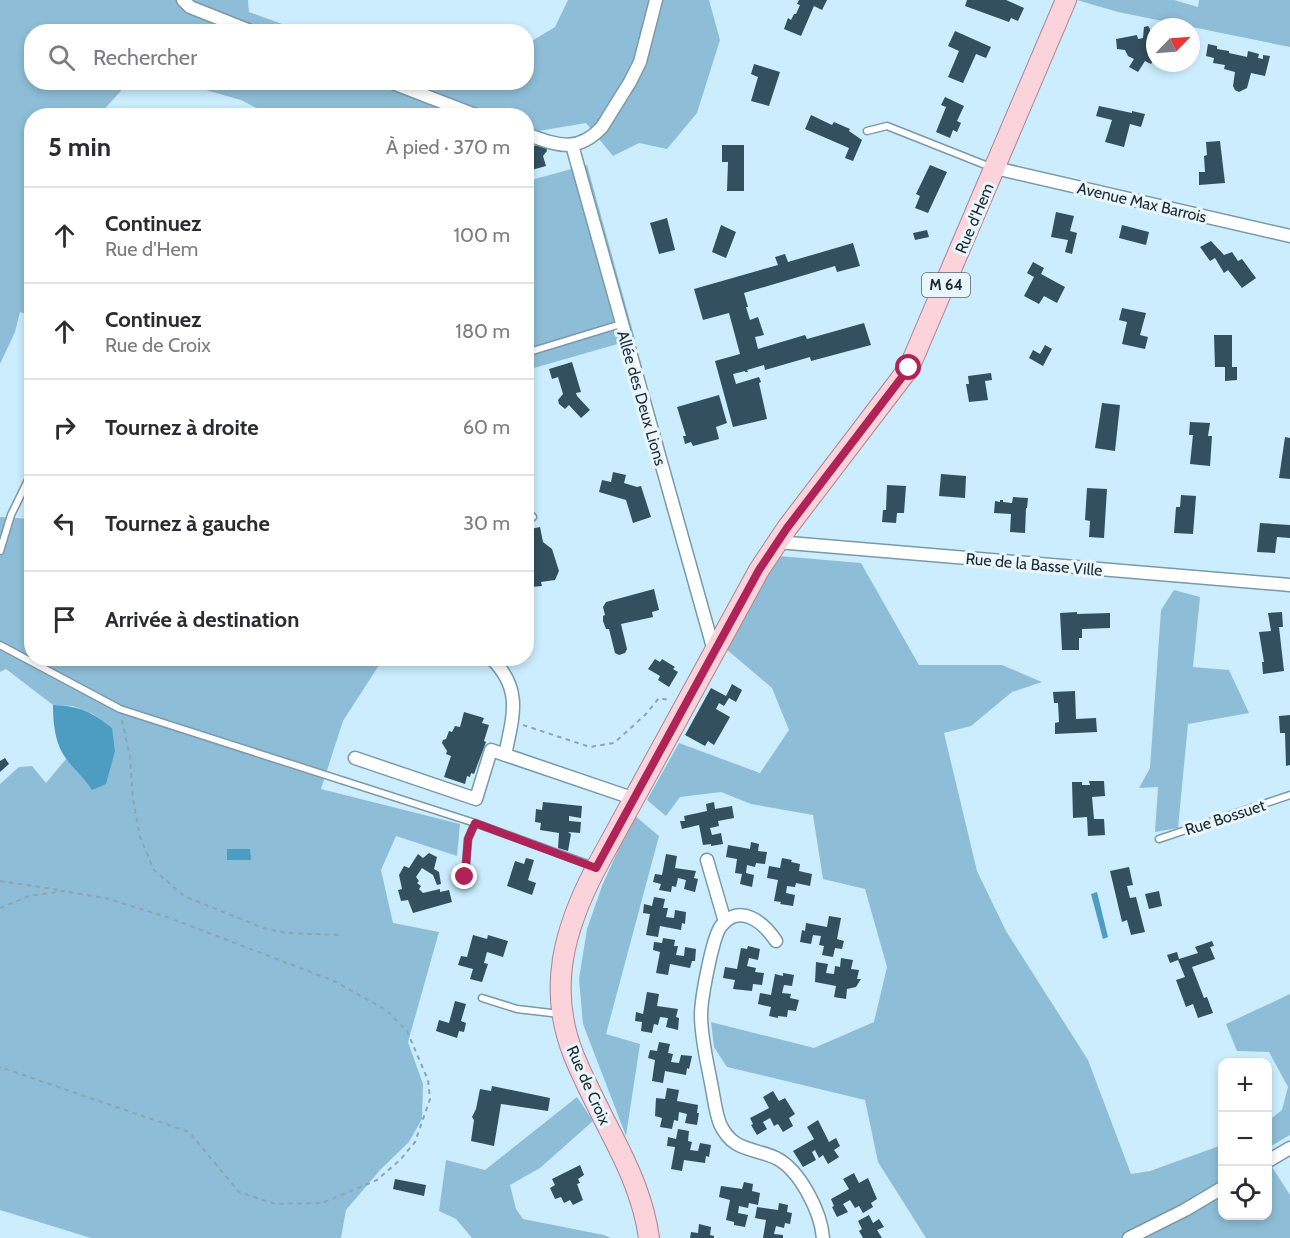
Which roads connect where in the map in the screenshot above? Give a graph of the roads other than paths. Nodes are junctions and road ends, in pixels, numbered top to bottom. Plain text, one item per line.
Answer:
1 (183, 0) edge
2 (656, 0) edge
3 (1066, 0) edge
4 (232, 24) edge
5 (411, 90) edge
6 (457, 108) edge
7 (867, 131) dead end
8 (534, 137) edge
9 (572, 145) junction
10 (995, 168) junction
11 (1290, 237) edge
12 (621, 324) junction
13 (534, 351) edge
14 (24, 488) edge
15 (777, 542) junction
16 (0, 551) edge
17 (1290, 585) edge
18 (0, 645) edge
19 (714, 651) junction
20 (24, 658) edge
21 (39, 666) edge
22 (498, 666) edge
23 (505, 755) junction
24 (356, 758) dead end
25 (1290, 795) edge
26 (635, 799) junction
27 (475, 823) junction
28 (1159, 839) dead end
29 (707, 860) dead end
30 (596, 868) junction
31 (465, 877) dead end
32 (725, 922) junction
33 (776, 941) dead end
34 (482, 998) dead end
35 (562, 1014) junction
36 (1290, 1148) edge
37 (1272, 1159) edge
38 (1218, 1190) edge
39 (649, 1238) edge
40 (823, 1238) edge
41 (1129, 1238) edge

1 - 4 street
2 - 9 street
3 - 10 main road, Rue d'Hem / M 64
5 - 6 street
7 - 10 lane
8 - 9 street
9 - 12 street, Allée des Deux Lions
10 - 11 street, Avenue Max Barrois
10 - 15 main road, Rue d'Hem / M 64
12 - 13 lane
12 - 19 street, Allée des Deux Lions
14 - 16 lane
15 - 17 street, Rue de la Basse Ville
15 - 19 main road, Rue de Croix / M 64
18 - 20 lane
19 - 26 main road, Rue de Croix / M 64
21 - 27 lane
22 - 23 street
23 - 24 street
23 - 26 street
25 - 28 lane, Rue Bossuet
26 - 30 main road, Rue de Croix / M 64
27 - 30 lane
27 - 31 lane
29 - 32 street
30 - 35 main road, Rue de Croix / M 64
32 - 33 street
32 - 40 street
34 - 35 lane
35 - 39 main road, Rue de Croix / M 64
36 - 37 street
38 - 41 street

